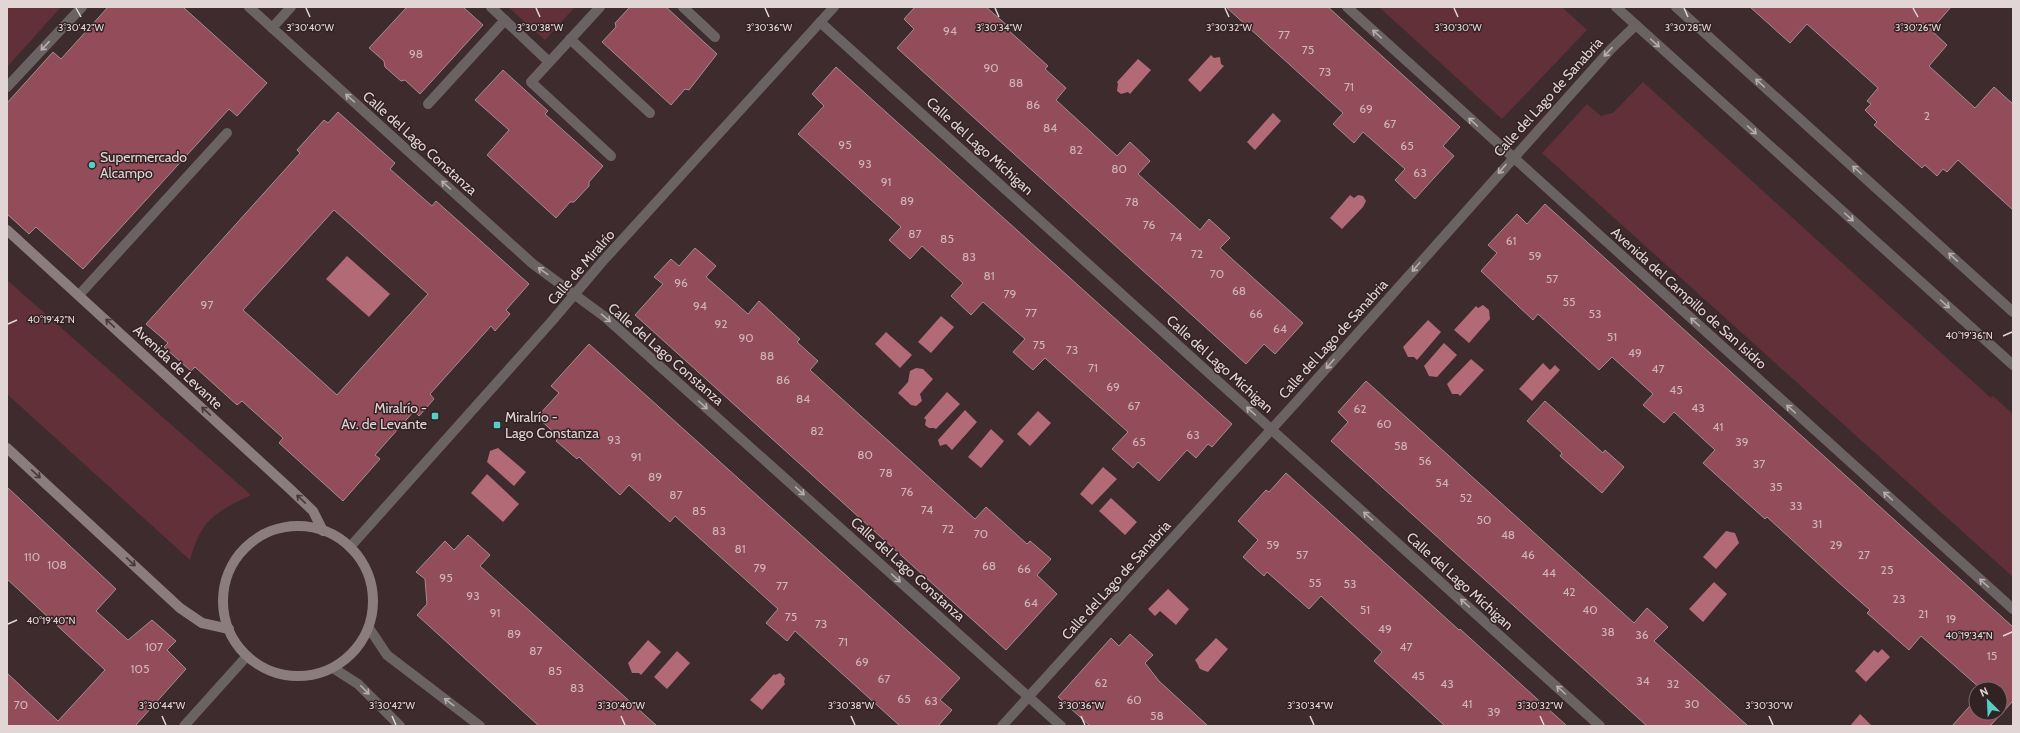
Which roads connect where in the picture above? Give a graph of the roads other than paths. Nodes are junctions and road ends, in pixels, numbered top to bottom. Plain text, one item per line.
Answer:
1 (82, 7) edge
2 (249, 7) edge
3 (291, 7) edge
4 (491, 7) edge
5 (600, 7) edge
6 (683, 7) edge
7 (834, 7) edge
8 (1347, 7) edge
9 (1616, 7) edge
10 (1676, 7) edge
11 (504, 20) junction
12 (820, 22) junction
13 (1636, 25) junction
14 (272, 28) junction
15 (715, 37) dead end
16 (570, 39) junction
17 (550, 62) junction
18 (7, 87) edge
19 (428, 104) dead end
20 (650, 113) dead end
21 (228, 133) dead end
22 (611, 156) dead end
23 (1512, 157) junction
24 (7, 230) edge
25 (575, 294) junction
26 (79, 295) junction
27 (2013, 312) edge
28 (2013, 365) edge
29 (1272, 429) junction
30 (7, 448) edge
31 (323, 531) junction
32 (350, 547) junction
33 (2013, 609) edge
34 (369, 628) junction
35 (229, 629) junction
36 (247, 656) junction
37 (333, 668) junction
38 (1028, 697) junction
39 (184, 726) edge
40 (400, 726) edge
41 (480, 726) edge
42 (1002, 726) edge
43 (1061, 726) edge
44 (1600, 726) edge

1 -> 18 street
2 - 14 street, Calle del Lago Constanza
3 - 14 street
4 - 11 street
5 - 16 street
6 - 15 street
7 - 12 street, Calle de Miralrío
23 -> 8 street, Avenida del Campillo de San Isidro
9 - 13 street
27 -> 10 street
11 - 17 street
11 - 19 street
12 - 25 street, Calle de Miralrío
29 -> 12 street, Calle del Lago Míchigan
13 -> 23 street, Calle del Lago de Sanabria
13 -> 28 street
25 -> 14 street, Calle del Lago Constanza
16 - 17 street
16 - 20 street
17 - 22 street
21 - 26 street
23 -> 29 street, Calle del Lago de Sanabria
33 -> 23 street, Avenida del Campillo de San Isidro
24 - 26 street, Avenida de Levante
25 - 32 street, Calle de Miralrío
25 -> 38 street, Calle del Lago Constanza
31 -> 26 street, Avenida de Levante
29 - 38 street, Calle del Lago de Sanabria
44 -> 29 street, Calle del Lago Míchigan
30 -> 35 street
31 - 32 street
31 - 35 street
32 - 34 street
34 - 37 street
41 -> 34 street
35 - 36 street
36 - 37 street
36 - 39 street
37 -> 40 street
38 - 42 street, Calle del Lago de Sanabria
38 - 43 street, Calle del Lago Constanza

